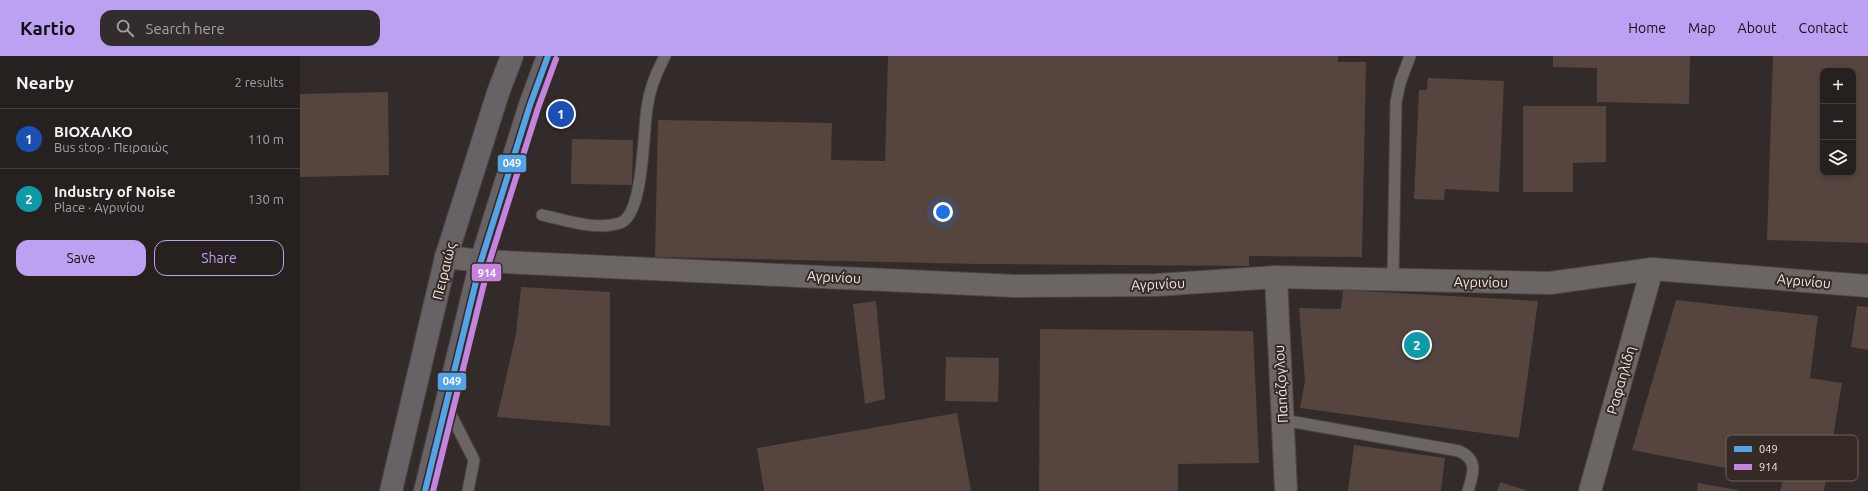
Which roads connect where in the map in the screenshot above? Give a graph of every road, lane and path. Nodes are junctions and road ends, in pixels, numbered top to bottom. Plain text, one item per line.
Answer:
1 (512, 56) edge
2 (548, 56) edge
3 (665, 56) edge
4 (1410, 56) edge
5 (542, 215) dead end
6 (446, 257) junction
7 (481, 261) junction
8 (1652, 269) junction
9 (1276, 277) junction
10 (1393, 280) junction
11 (1868, 286) edge
12 (445, 404) junction
13 (1283, 420) junction
14 (391, 491) edge
15 (425, 491) edge
16 (468, 491) edge
17 (1286, 491) edge
18 (1468, 491) edge
19 (1590, 491) edge

1 - 6 main road, Πειραιώς
2 - 7 main road
3 - 5 lane
4 - 10 lane
6 - 7 street, Αγρινίου
6 - 14 main road, Πειραιώς
7 - 9 street, Αγρινίου
7 - 12 main road
8 - 10 street, Αγρινίου
8 - 11 street, Αγρινίου
8 - 19 street, Ραφαηλίδη
9 - 10 street, Αγρινίου
9 - 13 street, Παπάζογλου
12 - 15 main road
12 - 16 lane
13 - 17 street, Παπάζογλου
13 - 18 lane

